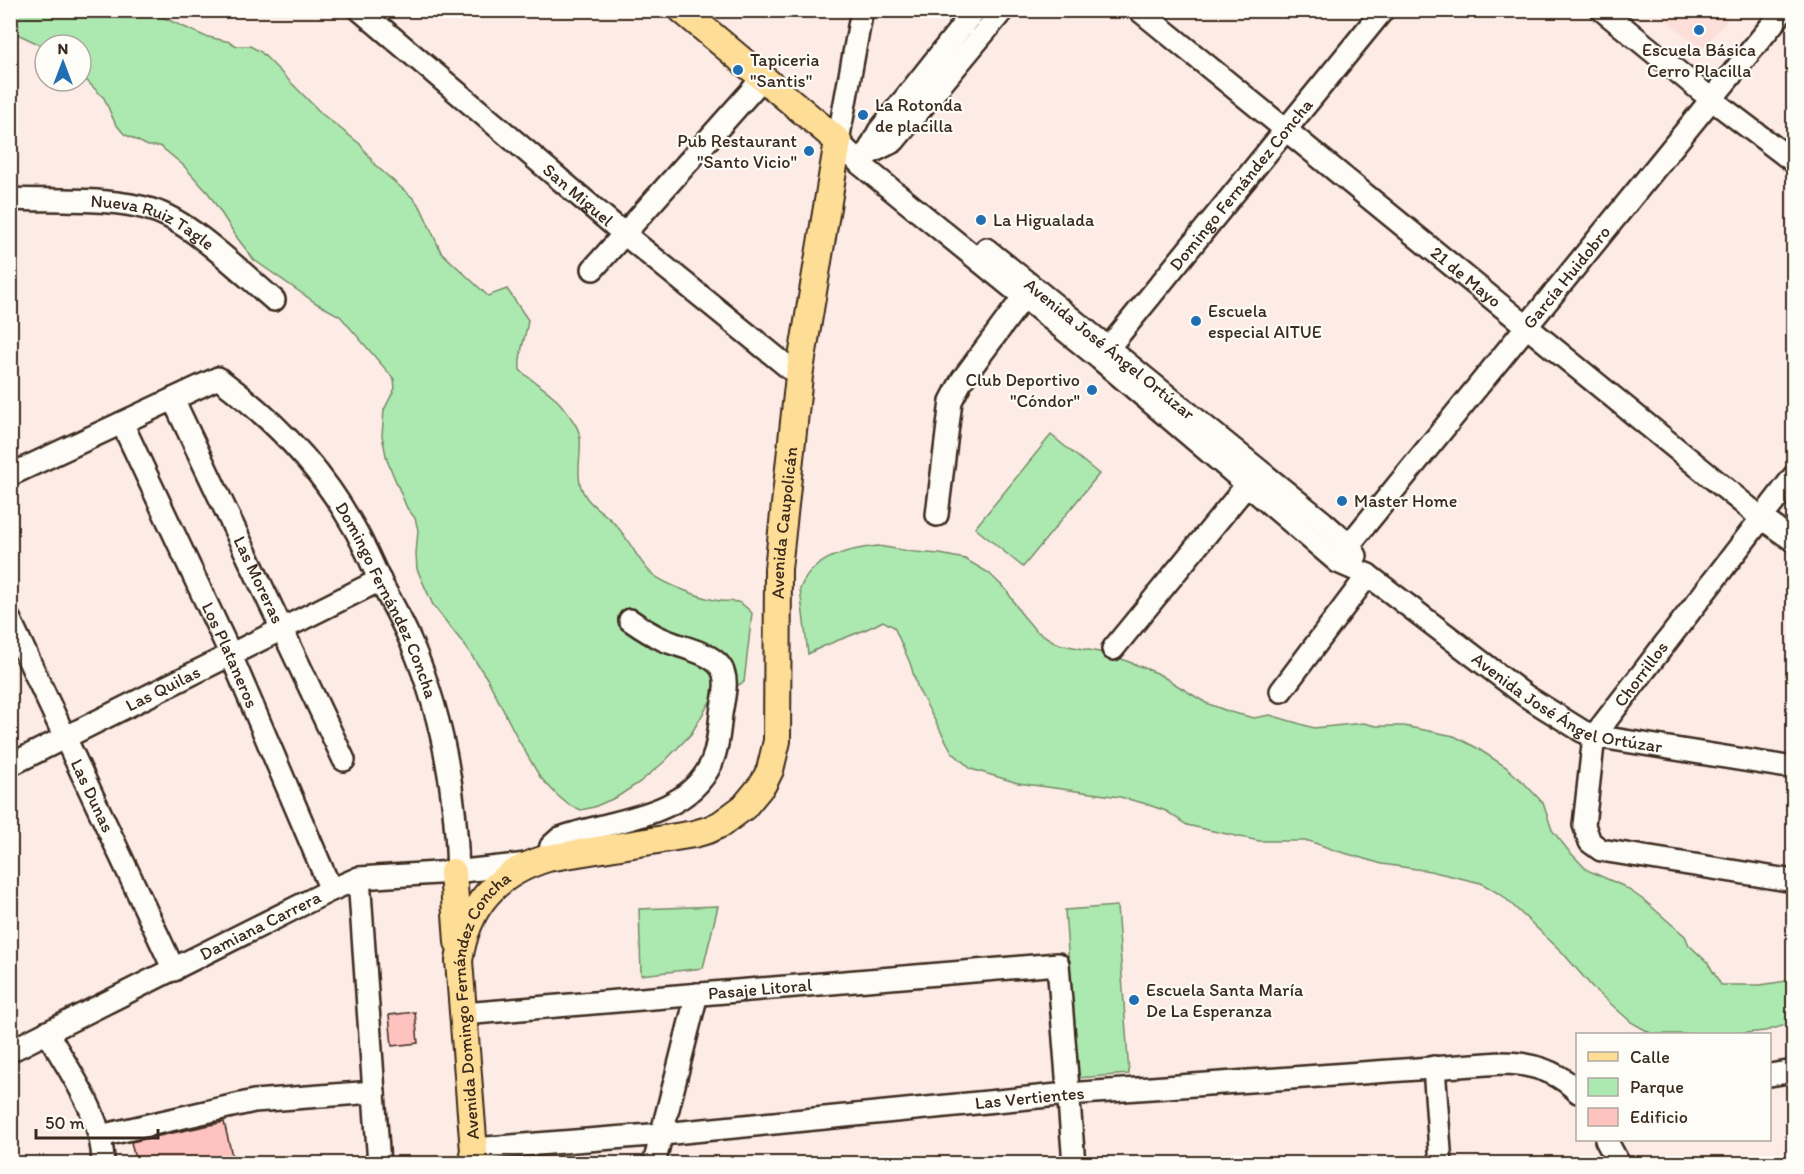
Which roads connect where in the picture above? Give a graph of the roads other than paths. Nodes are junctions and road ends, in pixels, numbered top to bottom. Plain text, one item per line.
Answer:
1 (360, 10) edge
2 (682, 10) edge
3 (862, 10) edge
4 (975, 10) edge
5 (1003, 10) edge
6 (1139, 10) edge
7 (1383, 10) edge
8 (1602, 10) edge
9 (1784, 10) edge
10 (762, 79) junction
11 (1711, 99) junction
12 (1287, 130) junction
13 (838, 141) junction
14 (864, 159) junction
15 (1794, 162) edge
16 (10, 200) edge
17 (623, 233) junction
18 (593, 269) dead end
19 (1027, 292) junction
20 (274, 300) dead end
21 (1526, 326) junction
22 (1104, 353) junction
23 (800, 376) junction
24 (174, 399) junction
25 (122, 423) junction
26 (10, 475) edge
27 (1794, 476) edge
28 (1254, 478) junction
29 (937, 515) dead end
30 (1760, 517) junction
31 (1794, 541) edge
32 (1349, 545) junction
33 (1368, 575) junction
34 (380, 580) junction
35 (10, 620) edge
36 (630, 620) dead end
37 (281, 629) junction
38 (1113, 649) dead end
39 (230, 653) junction
40 (1281, 691) dead end
41 (1594, 736) junction
42 (66, 737) junction
43 (344, 760) dead end
44 (10, 765) edge
45 (1794, 768) edge
46 (539, 861) junction
47 (455, 872) junction
48 (359, 878) junction
49 (1794, 881) edge
50 (331, 891) junction
51 (459, 961) junction
52 (174, 970) junction
53 (697, 994) junction
54 (463, 1014) junction
55 (47, 1032) junction
56 (11, 1048) edge
57 (1434, 1067) junction
58 (1794, 1071) edge
59 (1771, 1075) edge
60 (1576, 1091) edge
61 (374, 1092) junction
62 (1068, 1094) junction
63 (663, 1134) junction
64 (100, 1136) junction
65 (1607, 1141) edge
66 (475, 1156) edge
67 (103, 1164) edge
68 (379, 1164) edge
69 (654, 1164) edge
70 (1074, 1164) edge
71 (1442, 1164) edge
72 (1619, 1164) edge

1 - 17 street, San Miguel
2 - 10 main road, Avenida José Ángel Ortúzar
3 - 13 street, Avenida Caupolicán
4 - 14 street
5 - 14 street
6 - 12 street, 21 de Mayo
7 - 12 street, Domingo Fernández Concha
8 - 11 street
9 - 11 street, García Huidobro
10 - 13 main road, Avenida José Ángel Ortúzar
10 - 17 street
11 - 15 street
11 - 21 street, García Huidobro
12 - 21 street, 21 de Mayo
12 - 22 street, Domingo Fernández Concha
13 - 14 street, Avenida José Ángel Ortúzar
13 - 23 main road, Avenida Caupolicán
14 - 19 street, Avenida José Ángel Ortúzar
16 - 20 street, Nueva Ruiz Tagle
17 - 18 street
17 - 23 street, San Miguel
19 - 22 street, Avenida José Ángel Ortúzar
19 - 29 street
21 - 30 street, 21 de Mayo
21 - 32 street, García Huidobro
22 - 28 street, Avenida José Ángel Ortúzar
23 - 46 main road, Avenida Caupolicán
24 - 25 street
24 - 34 street, Domingo Fernández Concha
24 - 37 street, Las Moreras
25 - 26 street
25 - 39 street, Los Plataneros
27 - 30 street, Chorrillos
28 - 32 street, Avenida José Ángel Ortúzar
28 - 33 street, Avenida José Ángel Ortúzar
28 - 38 street
30 - 31 street, 21 de Mayo
30 - 41 street, Chorrillos
32 - 33 street, Avenida José Ángel Ortúzar
33 - 40 street
33 - 41 street, Avenida José Ángel Ortúzar
34 - 37 street, Las Quilas
34 - 47 street, Domingo Fernández Concha
35 - 42 street, Las Dunas
36 - 46 street
37 - 39 street, Las Quilas
37 - 43 street, Las Moreras
39 - 42 street, Las Quilas
39 - 50 street, Los Plataneros
41 - 45 street, Avenida José Ángel Ortúzar
41 - 49 street
42 - 44 street, Las Quilas
42 - 52 street, Las Dunas
46 - 47 street, Damiana Carrera
46 - 51 main road, Avenida Domingo Fernández Concha
47 - 48 street, Damiana Carrera
47 - 51 main road
48 - 50 street, Damiana Carrera
48 - 61 street
50 - 52 street, Damiana Carrera
51 - 54 main road, Avenida Domingo Fernández Concha
52 - 55 street, Damiana Carrera
53 - 54 street, Pasaje Litoral
53 - 62 street, Pasaje Litoral
53 - 63 street
54 - 66 main road, Avenida Domingo Fernández Concha
55 - 56 street, Damiana Carrera
55 - 64 street
57 - 60 street, Las Vertientes
57 - 62 street, Las Vertientes
57 - 71 street
58 - 59 street
61 - 64 street
61 - 68 street
62 - 63 street, Las Vertientes
62 - 70 street
63 - 66 street, Las Vertientes
63 - 69 street
64 - 67 street
65 - 72 street

